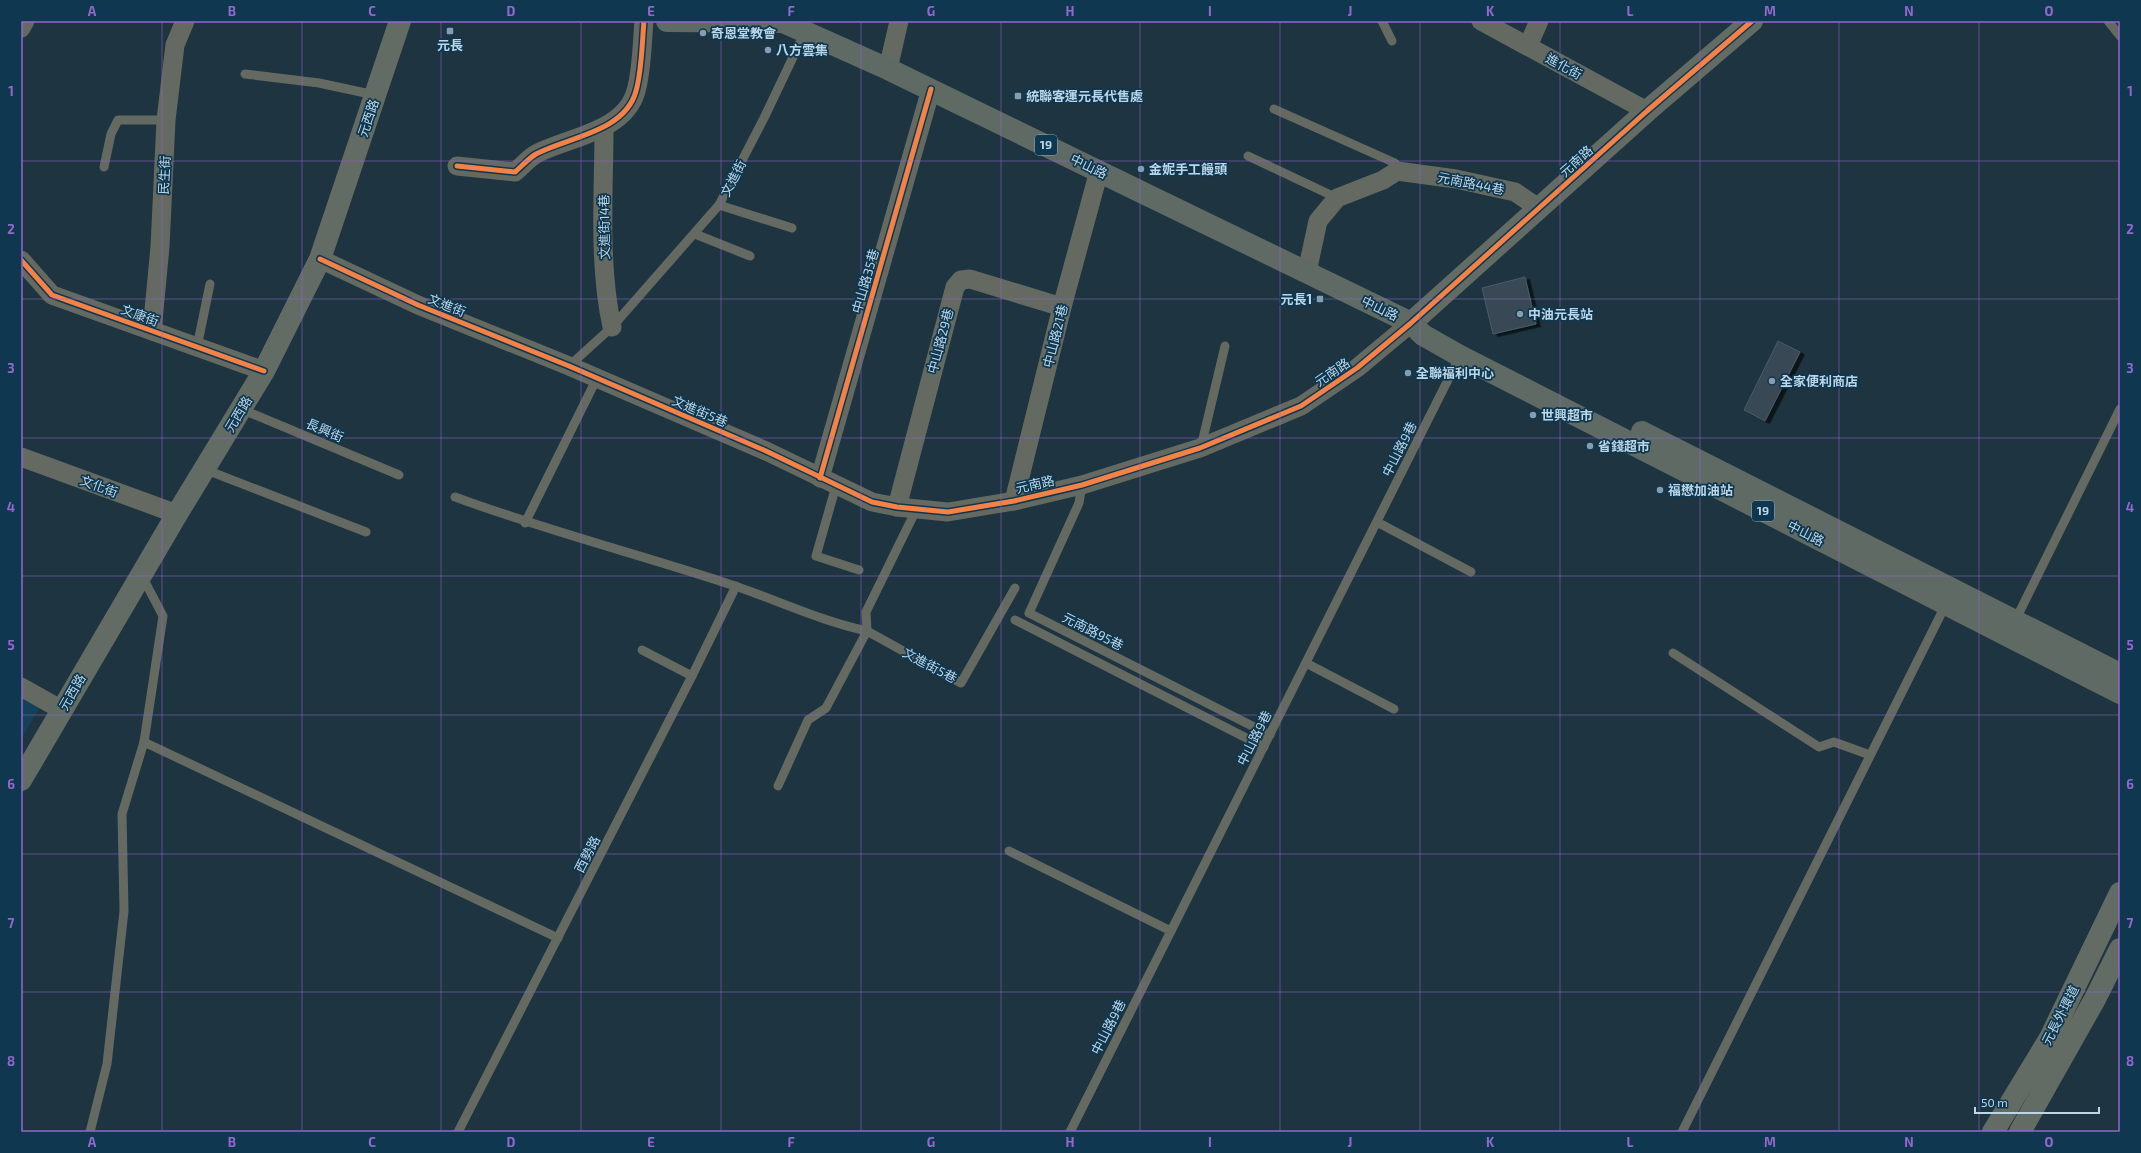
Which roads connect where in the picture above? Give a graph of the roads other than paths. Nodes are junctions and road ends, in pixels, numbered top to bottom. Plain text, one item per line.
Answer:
1 (25, 21) edge
2 (185, 21) edge
3 (400, 21) edge
4 (644, 21) edge
5 (667, 21) edge
6 (900, 21) edge
7 (1382, 21) edge
8 (1481, 21) edge
9 (1539, 21) edge
10 (1752, 21) edge
11 (2108, 21) edge
12 (784, 22) edge
13 (21, 28) edge
14 (805, 32) junction
15 (2120, 36) edge
16 (1392, 41) dead end
17 (1528, 46) junction
18 (888, 69) junction
19 (245, 74) dead end
20 (931, 89) junction
21 (376, 95) junction
22 (1274, 109) dead end
23 (1647, 112) junction
24 (166, 120) junction
25 (604, 127) junction
26 (1248, 156) dead end
27 (458, 166) dead end
28 (104, 168) dead end
29 (1099, 171) junction
30 (1397, 171) junction
31 (1337, 198) junction
32 (719, 205) junction
33 (1540, 209) junction
34 (792, 228) dead end
35 (695, 234) junction
36 (750, 256) dead end
37 (320, 259) junction
38 (21, 260) edge
39 (1307, 272) junction
40 (210, 284) dead end
41 (1062, 307) junction
42 (1411, 323) junction
43 (612, 327) junction
44 (152, 331) junction
45 (1225, 346) dead end
46 (197, 347) junction
47 (1460, 356) junction
48 (569, 366) junction
49 (264, 371) junction
50 (597, 378) junction
51 (241, 409) junction
52 (2120, 409) edge
53 (1200, 448) junction
54 (21, 457) edge
55 (204, 469) junction
56 (399, 475) dead end
57 (828, 482) junction
58 (1082, 485) junction
59 (455, 497) dead end
60 (1014, 501) junction
61 (897, 507) junction
62 (916, 510) junction
63 (177, 514) junction
64 (1377, 522) junction
65 (525, 523) junction
66 (366, 532) dead end
67 (858, 570) dead end
68 (1471, 572) dead end
69 (141, 575) junction
70 (736, 586) junction
71 (1015, 588) dead end
72 (1950, 598) junction
73 (1015, 620) dead end
74 (2012, 628) junction
75 (867, 631) junction
76 (642, 650) dead end
77 (1673, 653) dead end
78 (1306, 663) junction
79 (2120, 674) edge
80 (692, 676) junction
81 (21, 687) edge
82 (2120, 693) edge
83 (1394, 709) dead end
84 (62, 710) junction
85 (1270, 735) junction
86 (144, 742) junction
87 (1264, 747) junction
88 (1870, 755) junction
89 (21, 780) edge
90 (778, 786) dead end
91 (1009, 851) dead end
92 (2120, 893) edge
93 (1170, 931) junction
94 (558, 938) junction
95 (2120, 949) edge
96 (90, 1132) edge
97 (458, 1132) edge
98 (1070, 1132) edge
99 (1682, 1132) edge
100 (1993, 1132) edge
101 (2020, 1132) edge

1 - 13 street
2 - 24 street, 民生街
3 - 21 street, 元西路
4 - 25 street
5 - 12 main road, 中山路 / 19
6 - 18 street
7 - 16 lane
8 - 17 street, 進化街
9 - 17 street
10 - 23 street, 元南路
11 - 15 lane
12 - 14 main road, 中山路 / 19
14 - 18 main road, 中山路 / 19
14 - 32 lane, 文進街
17 - 23 street, 進化街
18 - 20 main road, 中山路 / 19
19 - 21 lane
20 - 29 main road, 中山路 / 19
20 - 57 street, 中山路35巷
21 - 37 street, 元西路
22 - 30 lane
23 - 33 street, 元南路
24 - 28 lane
24 - 44 street, 民生街
25 - 27 street
25 - 43 street, 文進街14巷
26 - 31 lane
29 - 39 main road, 中山路 / 19
29 - 41 street, 中山路21巷
30 - 31 street
30 - 33 street, 元南路44巷
31 - 39 street
32 - 34 lane
32 - 35 lane, 文進街
33 - 42 street, 元南路
35 - 36 lane
35 - 43 lane, 文進街
37 - 48 street, 文進街
37 - 49 street, 元西路
38 - 44 street, 文康街
39 - 42 main road, 中山路 / 19
40 - 46 lane
41 - 60 street, 中山路21巷
41 - 61 street, 中山路29巷
42 - 47 main road, 中山路 / 19
42 - 53 street, 元南路
42 - 72 main road, 中山路 / 19
43 - 48 lane, 文進街
44 - 46 street, 文康街
45 - 53 lane
46 - 49 street, 文康街
47 - 64 lane, 中山路9巷
47 - 72 main road, 中山路 / 19
48 - 50 street, 文進街5巷
49 - 51 street, 元西路
50 - 57 street, 文進街5巷
50 - 65 lane
51 - 55 street, 元西路
51 - 56 lane, 長興街
52 - 74 lane
53 - 58 street, 元南路
54 - 63 street, 文化街
55 - 63 street, 元西路
55 - 66 lane
57 - 61 street, 元南路
57 - 67 lane
58 - 60 street, 元南路
58 - 85 lane, 元南路95巷
59 - 65 lane, 文進街5巷
60 - 62 street, 元南路
61 - 62 street, 元南路
62 - 75 lane
63 - 69 street, 元西路
64 - 68 lane
64 - 78 lane, 中山路9巷
65 - 70 lane, 文進街5巷
69 - 84 street, 元西路
69 - 86 lane
70 - 75 lane, 文進街5巷
70 - 80 lane, 西勢路
71 - 75 lane, 文進街5巷
72 - 74 main road, 中山路 / 19
72 - 88 lane
73 - 87 lane
74 - 79 main road, 中山路 / 19
74 - 82 main road, 中山路 / 19
75 - 90 lane
76 - 80 lane
77 - 88 lane
78 - 83 lane
78 - 85 lane, 中山路9巷
80 - 94 lane, 西勢路
81 - 84 street
84 - 89 street, 元西路
85 - 87 lane, 中山路9巷
86 - 94 lane
86 - 96 lane
87 - 93 lane, 中山路9巷
88 - 99 lane
91 - 93 lane
92 - 100 street, 元長外環道
93 - 98 lane, 中山路9巷
94 - 97 lane, 西勢路
95 - 101 street, 元長外環道

